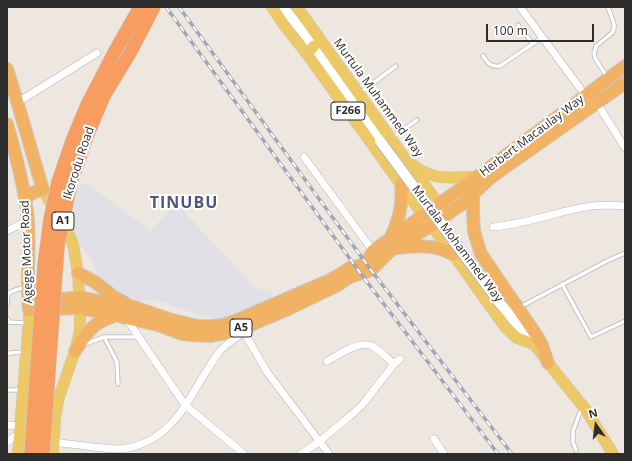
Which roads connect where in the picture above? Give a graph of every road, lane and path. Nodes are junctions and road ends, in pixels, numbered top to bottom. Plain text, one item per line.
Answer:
1 (140, 7) edge
2 (154, 7) edge
3 (272, 7) edge
4 (283, 7) edge
5 (297, 7) edge
6 (520, 7) edge
7 (608, 7) edge
8 (518, 25) dead end
9 (542, 37) junction
10 (533, 44) junction
11 (310, 50) junction
12 (96, 53) dead end
13 (482, 56) dead end
14 (396, 66) dead end
15 (625, 66) edge
16 (7, 69) edge
17 (608, 79) junction
18 (625, 83) edge
19 (359, 94) junction
20 (586, 96) junction
21 (18, 102) junction
22 (597, 103) junction
23 (417, 120) dead end
24 (7, 124) edge
25 (386, 140) junction
26 (625, 148) edge
27 (304, 157) dead end
28 (406, 160) junction
29 (477, 177) junction
30 (401, 184) junction
31 (43, 190) junction
32 (473, 194) junction
33 (25, 198) junction
34 (439, 204) junction
35 (625, 206) edge
36 (422, 215) junction
37 (447, 215) junction
38 (28, 220) junction
39 (431, 226) junction
40 (494, 227) dead end
41 (7, 231) edge
42 (392, 243) junction
43 (373, 251) junction
44 (625, 253) edge
45 (453, 254) junction
46 (78, 273) junction
47 (562, 284) junction
48 (28, 292) junction
49 (80, 303) junction
50 (7, 305) edge
51 (131, 306) junction
52 (518, 308) junction
53 (29, 310) junction
54 (122, 316) junction
55 (7, 318) edge
56 (625, 322) edge
57 (29, 324) junction
58 (246, 329) junction
59 (104, 337) junction
60 (138, 337) junction
61 (535, 345) junction
62 (76, 349) junction
63 (26, 352) junction
64 (7, 354) edge
65 (327, 361) dead end
66 (548, 363) junction
67 (118, 384) dead end
68 (7, 390) edge
69 (23, 390) junction
70 (185, 405) junction
71 (583, 406) junction
72 (7, 425) edge
73 (20, 429) junction
74 (434, 439) dead end
75 (320, 441) junction
76 (7, 442) edge
77 (53, 442) junction
78 (576, 450) dead end
79 (611, 453) edge
80 (18, 454) edge
81 (31, 454) edge
82 (43, 454) edge
83 (52, 454) edge
84 (244, 454) edge
85 (301, 454) edge
86 (329, 454) edge
87 (444, 454) edge

1 - 81 highway, Ikorodu Road / A1, bridge
2 - 82 highway, Ikorodu Road / A1, bridge
3 - 11 main road, Murtula Muhammed Way / F266
4 - 11 main road, Murtula Muhammed Way
5 - 19 main road, Murtula Muhammed Way
6 - 9 street
7 - 17 lane
8 - 10 lane
9 - 10 lane
9 - 20 street
10 - 13 lane
11 - 25 main road, Murtula Muhammed Way
11 - 30 main road, Murtula Muhammed Way / F266
12 - 21 street
14 - 19 lane
15 - 17 highway, Herbert Macaulay Way
16 - 21 highway, Agege Motor Road
17 - 20 highway, Herbert Macaulay Way
18 - 22 highway, Herbert Macaulay Way
19 - 25 main road, Murtula Muhammed Way
20 - 29 highway, Herbert Macaulay Way
21 - 31 highway, Agege Motor Road
22 - 26 street
22 - 32 highway, Herbert Macaulay Way
23 - 25 lane
24 - 33 highway, Agege Motor Road
25 - 28 main road, Murtula Muhammed Way
25 - 61 main road, Murtala Mohammed Way, bridge
27 - 43 street
28 - 29 main road
28 - 34 main road, Murtula Muhammed Way
29 - 34 highway, Herbert Macaulay Way
30 - 36 main road, Murtula Muhammed Way / F266
30 - 42 highway
31 - 33 highway
31 - 46 main road
32 - 37 highway, Herbert Macaulay Way
32 - 52 highway
33 - 38 highway, Agege Motor Road
34 - 36 highway, A5
34 - 37 main road, Murtula Muhammed Way
35 - 40 street
36 - 39 main road, Murtula Muhammed Way
36 - 42 highway, A5
37 - 39 highway, A5
38 - 41 street
38 - 48 highway, Agege Motor Road
39 - 42 highway, A5
39 - 45 main road, Murtula Muhammed Way
42 - 43 highway, A5
42 - 45 highway
42 - 58 highway, A5
43 - 51 highway, A5
44 - 47 lane
45 - 61 main road, Murtula Muhammed Way
46 - 49 main road
46 - 51 highway
47 - 52 lane
47 - 56 lane
48 - 49 highway, A5
48 - 50 lane
48 - 53 highway, Agege Motor Road
49 - 51 highway, A5
49 - 53 highway, A5
49 - 54 highway, A5
49 - 62 main road
52 - 66 highway
53 - 57 main road
54 - 58 highway, A5
54 - 60 street
54 - 62 highway
55 - 57 lane
57 - 63 main road
58 - 70 street
58 - 75 street
59 - 60 lane
59 - 62 lane
59 - 67 lane
60 - 70 street
61 - 66 main road
62 - 77 main road
63 - 64 lane
63 - 69 main road
65 - 75 street
66 - 71 main road
68 - 69 lane
69 - 73 main road
70 - 77 street
70 - 84 street
71 - 78 lane
71 - 79 main road
72 - 73 street
73 - 76 street
73 - 80 main road
74 - 87 street
75 - 85 street
75 - 86 street
77 - 83 main road

